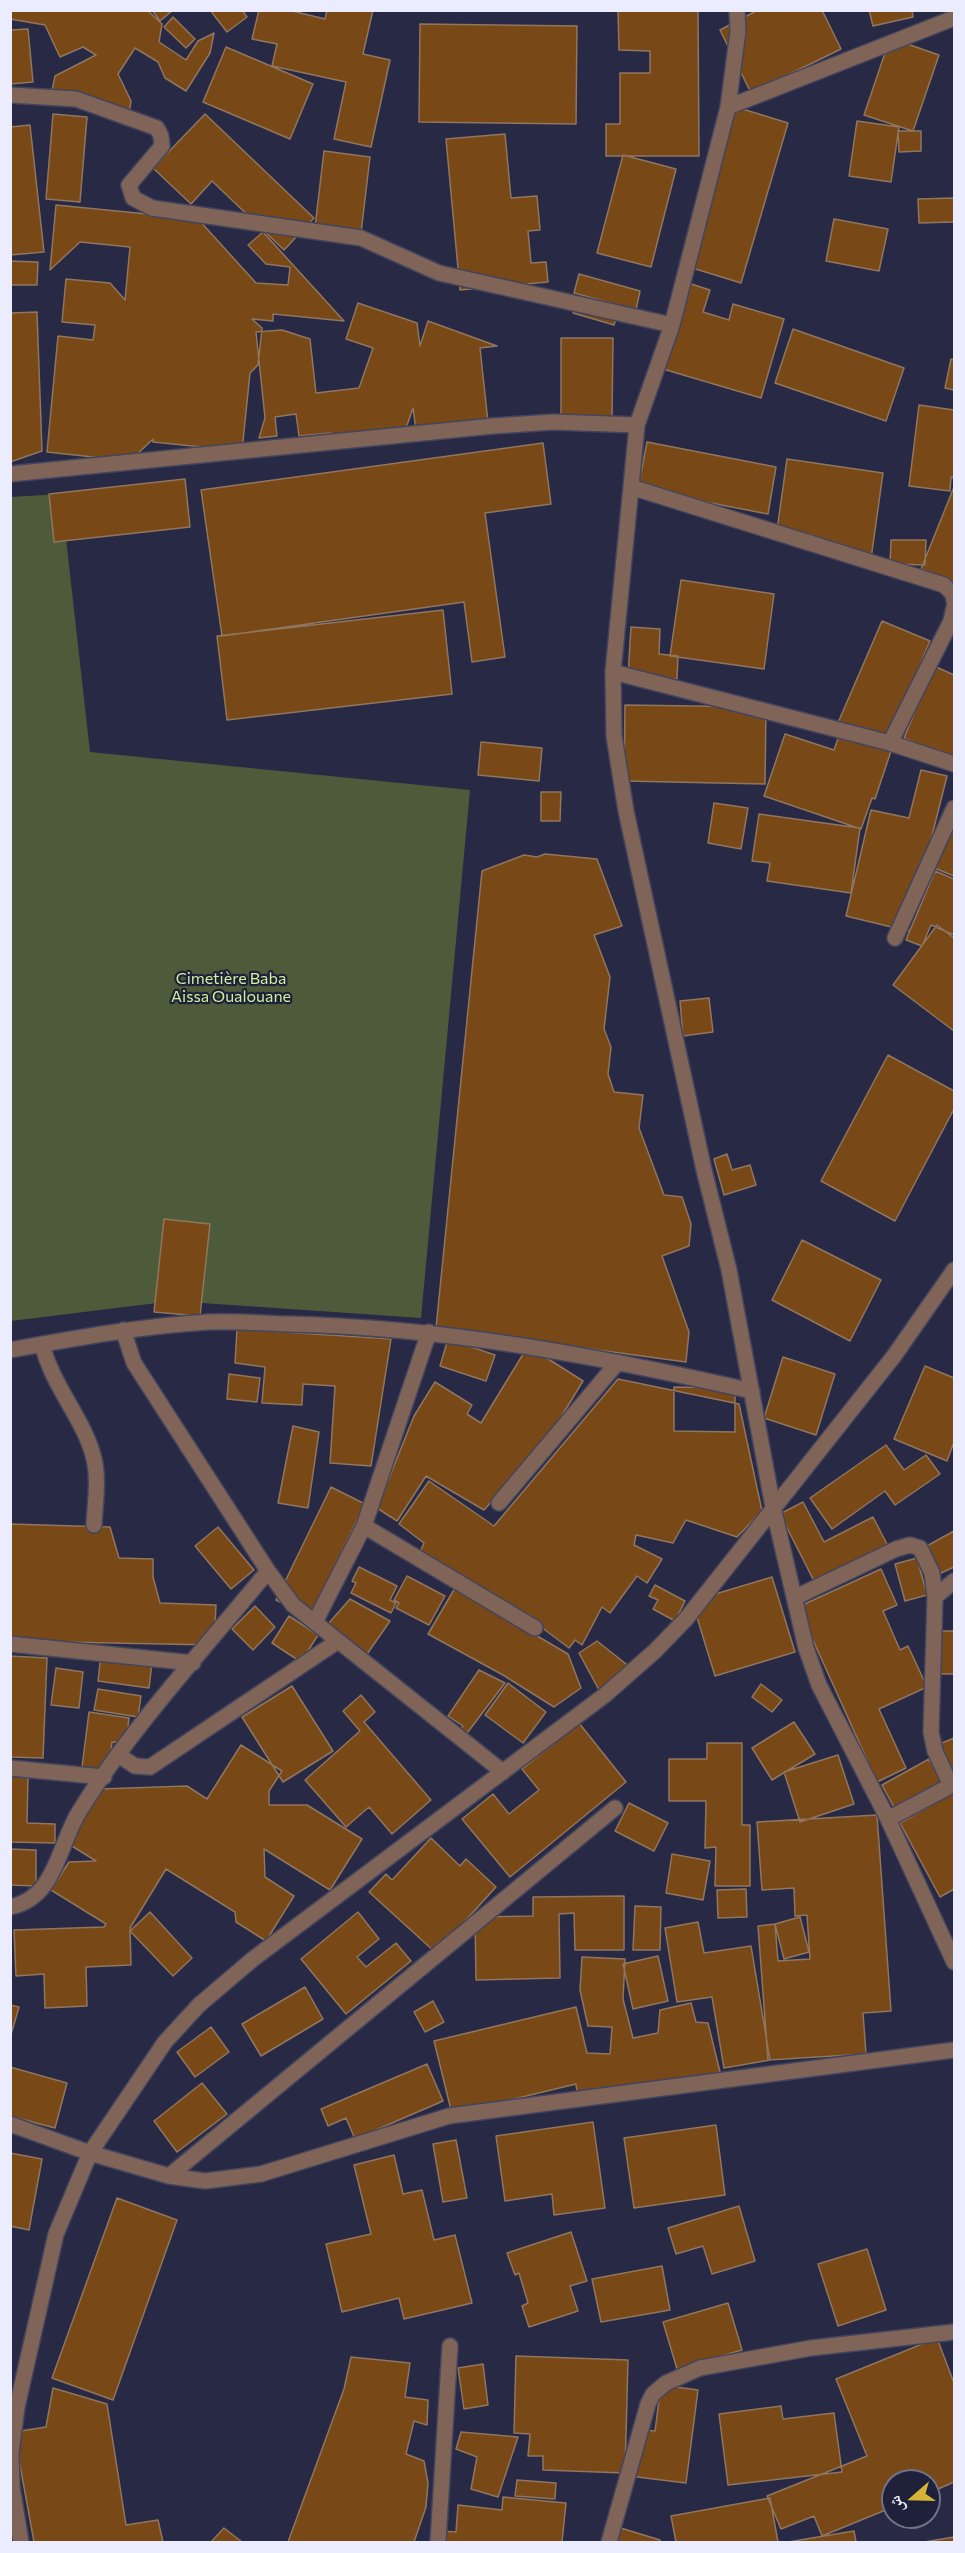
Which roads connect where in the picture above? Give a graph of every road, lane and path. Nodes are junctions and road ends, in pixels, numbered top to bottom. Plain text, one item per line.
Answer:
1 (737, 10) edge
2 (954, 18) edge
3 (10, 95) edge
4 (728, 107) junction
5 (672, 325) junction
6 (637, 425) junction
7 (10, 474) edge
8 (631, 487) junction
9 (954, 601) edge
10 (954, 607) edge
11 (613, 672) junction
12 (890, 742) junction
13 (954, 764) edge
14 (954, 808) edge
15 (895, 938) dead end
16 (954, 1270) edge
17 (123, 1330) junction
18 (429, 1332) junction
19 (42, 1344) junction
20 (10, 1350) edge
21 (618, 1362) junction
22 (752, 1391) junction
23 (499, 1503) dead end
24 (773, 1507) junction
25 (94, 1525) dead end
26 (364, 1526) junction
27 (268, 1571) junction
28 (954, 1581) edge
29 (796, 1597) junction
30 (935, 1598) junction
31 (315, 1622) junction
32 (535, 1628) dead end
33 (338, 1641) junction
34 (10, 1644) edge
35 (193, 1663) junction
36 (120, 1756) junction
37 (10, 1768) edge
38 (503, 1772) junction
39 (105, 1777) junction
40 (953, 1785) edge
41 (615, 1808) dead end
42 (888, 1820) junction
43 (10, 1907) edge
44 (954, 1962) edge
45 (954, 2050) edge
46 (10, 2124) edge
47 (90, 2153) junction
48 (169, 2176) junction
49 (954, 2332) edge
50 (450, 2346) dead end
51 (21, 2542) edge
52 (438, 2542) edge
53 (609, 2542) edge

1 - 4 street
2 - 4 street
3 - 5 street
4 - 5 street
5 - 6 street
6 - 7 street
6 - 8 street
8 - 9 street
8 - 11 street
10 - 12 street
11 - 12 street
11 - 22 street
12 - 13 street
14 - 15 street
16 - 24 street
17 - 18 street
17 - 19 street
17 - 27 street
18 - 21 street
18 - 26 street
19 - 20 street
19 - 25 street
21 - 22 street
21 - 23 street
22 - 24 street
24 - 29 street
24 - 38 street
26 - 31 street
26 - 32 street
27 - 31 street
27 - 35 street
28 - 30 street
29 - 30 street
29 - 42 street
30 - 40 street
31 - 33 street
33 - 36 street
33 - 38 street
34 - 35 street
35 - 36 street
36 - 39 street
37 - 39 street
38 - 47 street
39 - 43 street
40 - 42 street
41 - 48 street
42 - 44 street
45 - 48 street
46 - 47 street
47 - 48 street
47 - 51 street
49 - 53 street
50 - 52 street

